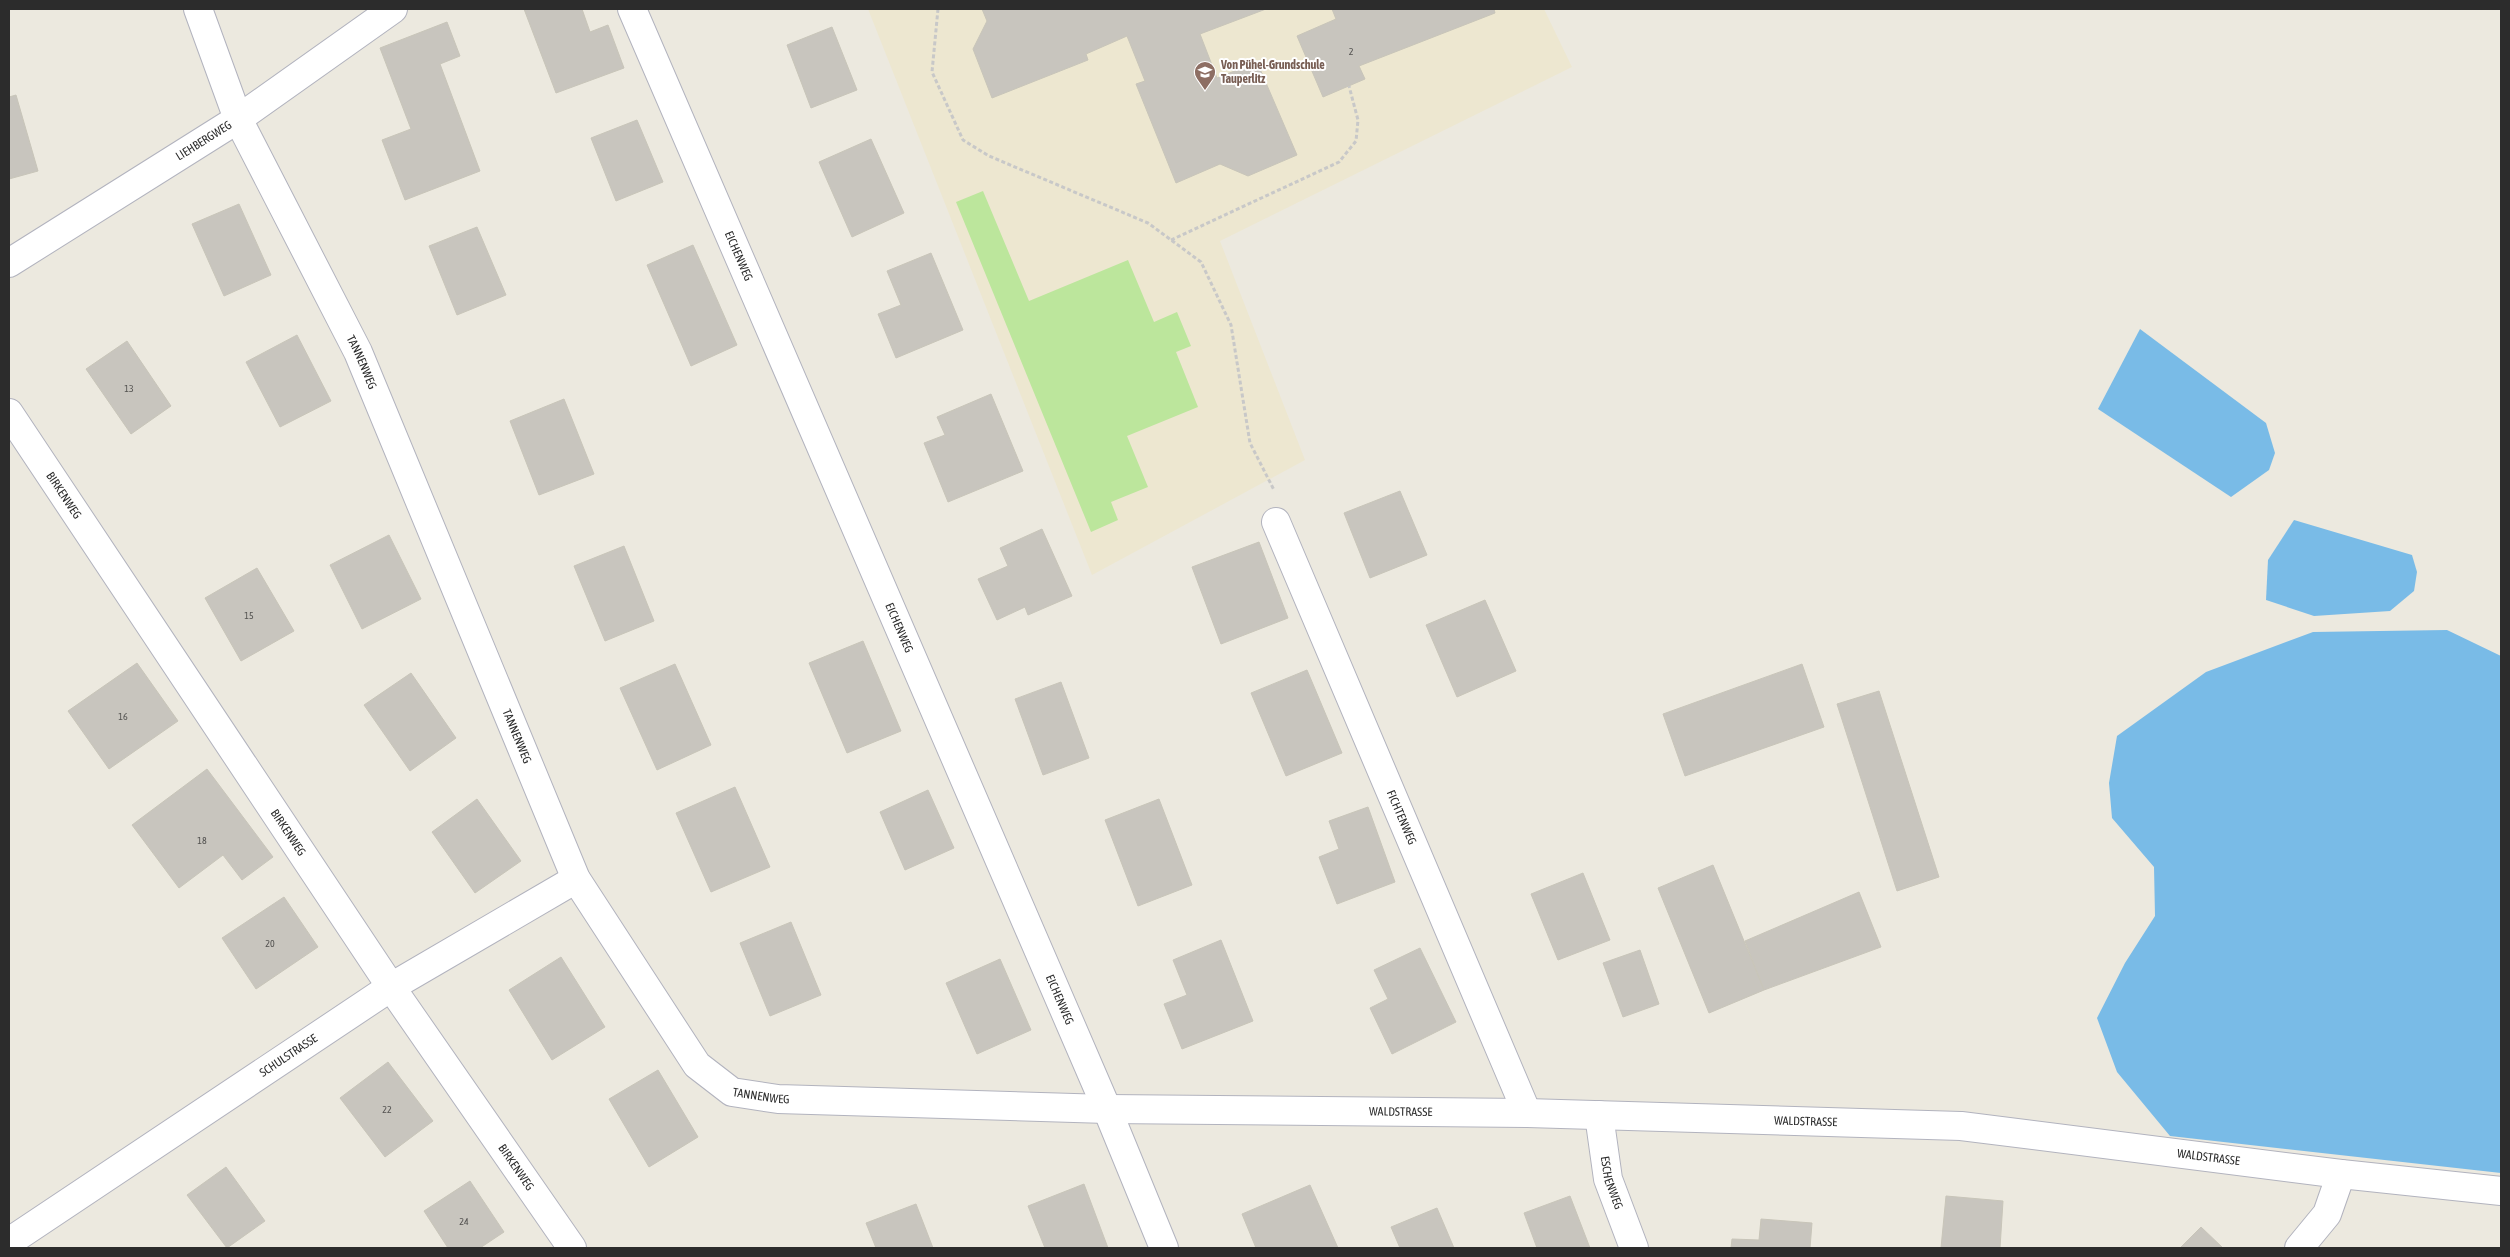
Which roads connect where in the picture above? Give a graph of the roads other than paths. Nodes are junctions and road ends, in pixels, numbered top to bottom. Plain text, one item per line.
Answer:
1 (198, 9) edge
2 (393, 9) edge
3 (632, 9) edge
4 (238, 119) junction
5 (9, 263) edge
6 (9, 413) edge
7 (1276, 522) road end
8 (576, 880) junction
9 (392, 987) junction
10 (1107, 1109) junction
11 (1527, 1113) junction
12 (1599, 1115) junction
13 (2341, 1174) junction
14 (2501, 1191) edge
15 (9, 1242) edge
16 (572, 1248) edge
17 (1164, 1248) edge
18 (1634, 1248) edge
19 (2299, 1248) edge

1 - 4 street, TANNENWEG
2 - 4 street, LIEHBERGWEG
3 - 10 street, EICHENWEG
4 - 5 street, LIEHBERGWEG
4 - 8 street, TANNENWEG
6 - 9 street, BIRKENWEG
7 - 11 street, FICHTENWEG
8 - 9 street, SCHULSTRASSE
8 - 10 street, TANNENWEG
9 - 15 street, SCHULSTRASSE
9 - 16 street, BIRKENWEG
10 - 11 street, WALDSTRASSE
10 - 17 street, EICHENWEG
11 - 12 street, WALDSTRASSE
12 - 13 street, WALDSTRASSE
12 - 18 street, ESCHENWEG
13 - 14 street, WALDSTRASSE
13 - 19 street

